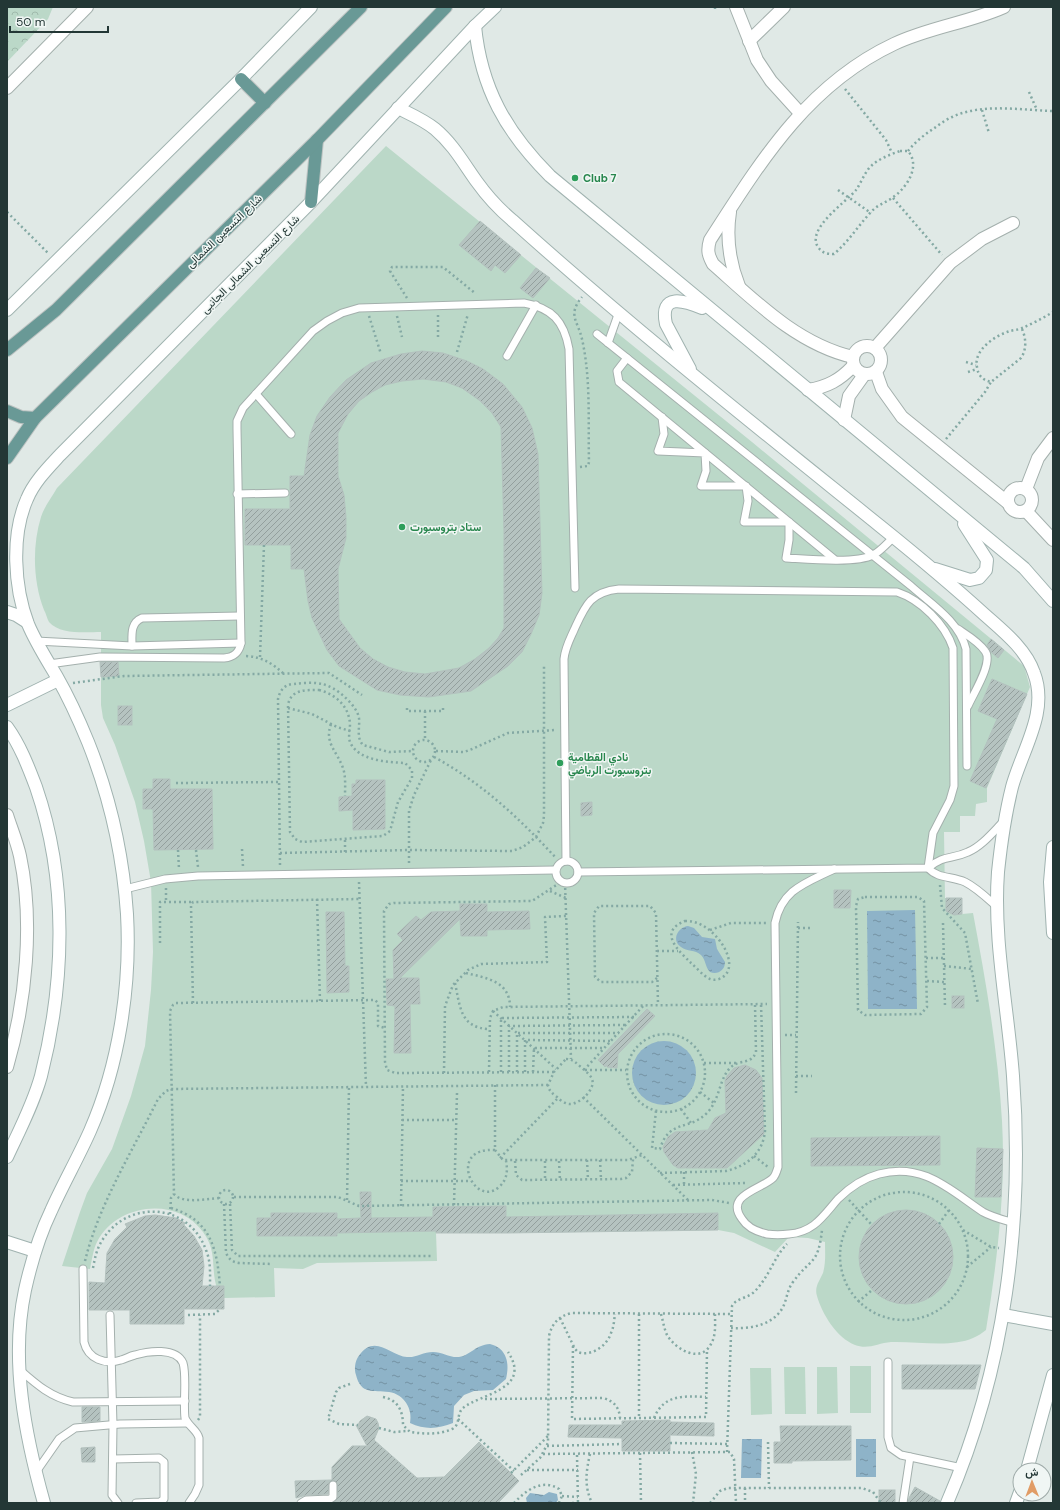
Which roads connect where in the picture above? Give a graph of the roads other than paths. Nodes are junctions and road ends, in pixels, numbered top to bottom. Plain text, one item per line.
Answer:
1 (86, 7) edge
2 (361, 7) edge
3 (446, 7) edge
4 (496, 7) edge
5 (736, 7) edge
6 (784, 7) edge
7 (1004, 7) edge
8 (306, 9) edge
9 (474, 26) junction
10 (749, 41) junction
11 (241, 79) junction
12 (7, 88) edge
13 (266, 103) junction
14 (398, 108) junction
15 (800, 113) junction
16 (317, 140) junction
17 (311, 202) junction
18 (730, 209) junction
19 (1013, 223) dead end
20 (710, 240) junction
21 (728, 240) junction
22 (731, 261) junction
23 (713, 264) junction
24 (740, 287) junction
25 (536, 305) junction
26 (7, 310) edge
27 (619, 312) junction
28 (713, 312) junction
29 (597, 334) dead end
30 (608, 343) junction
31 (875, 348) junction
32 (7, 350) edge
33 (507, 356) dead end
34 (627, 358) junction
35 (853, 362) junction
36 (870, 373) junction
37 (693, 376) junction
38 (808, 390) junction
39 (256, 394) junction
40 (7, 411) edge
41 (662, 417) junction
42 (35, 418) junction
43 (844, 420) junction
44 (291, 434) dead end
45 (1053, 438) edge
46 (705, 453) junction
47 (7, 458) edge
48 (746, 486) junction
49 (1026, 489) junction
50 (285, 493) dead end
51 (238, 494) junction
52 (1007, 502) junction
53 (1026, 511) junction
54 (955, 512) junction
55 (789, 522) junction
56 (894, 537) junction
57 (1053, 540) edge
58 (871, 556) junction
59 (834, 559) junction
60 (930, 567) junction
61 (575, 588) dead end
62 (1053, 601) edge
63 (7, 612) edge
64 (240, 616) junction
65 (28, 622) junction
66 (954, 625) junction
67 (36, 641) junction
68 (241, 643) junction
69 (132, 646) junction
70 (49, 664) junction
71 (60, 683) junction
72 (7, 705) edge
73 (967, 708) junction
74 (7, 727) edge
75 (968, 766) dead end
76 (7, 815) edge
77 (1004, 822) junction
78 (1053, 847) edge
79 (566, 861) junction
80 (928, 868) junction
81 (834, 869) junction
82 (556, 870) junction
83 (578, 872) junction
84 (124, 889) junction
85 (997, 908) junction
86 (1053, 933) edge
87 (7, 1067) edge
88 (7, 1158) edge
89 (1014, 1223) junction
90 (7, 1242) edge
91 (35, 1251) junction
92 (83, 1269) road end
93 (110, 1315) dead end
94 (1003, 1315) junction
95 (1053, 1324) edge
96 (112, 1361) junction
97 (888, 1362) dead end
98 (20, 1370) junction
99 (1053, 1375) edge
100 (185, 1401) junction
101 (113, 1402) junction
102 (187, 1423) junction
103 (113, 1425) junction
104 (910, 1457) junction
105 (113, 1459) junction
106 (1030, 1462) edge
107 (962, 1468) junction
108 (36, 1472) junction
109 (333, 1485) dead end
110 (44, 1503) edge
111 (118, 1503) edge
112 (136, 1503) edge
113 (189, 1503) edge
114 (301, 1503) edge
115 (903, 1503) edge
116 (947, 1503) edge

1 - 12 street
2 - 13 main road
3 - 16 main road, شارع التسعين الشمالى
4 - 9 street, شارع التسعين الشمالى الجانبى
5 - 10 street
6 - 10 street
7 - 15 street
8 - 11 street
9 - 14 street, شارع التسعين الشمالى الجانبى
9 - 28 street
10 - 15 street
11 - 13 main road
11 - 26 street
13 - 32 main road
14 - 17 street, شارع التسعين الشمالى الجانبى
14 - 27 street
15 - 18 street
16 - 17 main road
16 - 42 main road, شارع التسعين الشمالى
17 - 65 street, شارع التسعين الشمالى الجانبى
18 - 20 street
18 - 21 street
19 - 31 street
20 - 21 street
20 - 23 street
21 - 22 street
22 - 23 street
22 - 24 street
23 - 24 street
24 - 35 street
25 - 33 lane
25 - 39 lane
25 - 61 lane
27 - 30 lane
27 - 37 street
28 - 37 street
28 - 38 street
29 - 30 lane
30 - 34 lane
31 - 35 street
31 - 36 street
34 - 41 lane
34 - 58 lane
35 - 36 street
35 - 38 street
36 - 43 street
36 - 52 street
37 - 56 street
38 - 43 street
39 - 44 lane
39 - 51 lane
40 - 42 main road
41 - 46 lane
41 - 46 lane
42 - 47 main road, شارع التسعين الشمالى
43 - 54 street
45 - 49 street
46 - 48 lane
46 - 48 lane
48 - 55 lane
48 - 55 lane
49 - 52 street
49 - 53 street
50 - 51 lane
51 - 64 lane
52 - 53 street
53 - 57 street
54 - 60 street
54 - 62 street
55 - 59 lane
55 - 59 lane
56 - 58 lane
56 - 60 street
58 - 59 lane
58 - 66 lane
60 - 77 street
63 - 65 street
64 - 68 lane
64 - 69 lane
65 - 67 street, شارع التسعين الشمالى الجانبى
66 - 73 lane
66 - 73 lane
67 - 69 lane
67 - 70 street, شارع التسعين الشمالى الجانبى
68 - 69 lane
68 - 70 lane
70 - 71 street, شارع التسعين الشمالى الجانبى
71 - 72 street
71 - 84 street, شارع التسعين الشمالى الجانبى
73 - 75 lane
74 - 88 street
76 - 87 street
77 - 80 lane
77 - 85 street
78 - 86 street
79 - 80 lane
79 - 82 lane
79 - 83 lane
80 - 81 lane
80 - 85 lane
81 - 83 lane
81 - 89 lane
82 - 83 lane
82 - 84 lane
84 - 91 street, شارع التسعين الشمالى الجانبى
85 - 89 street
89 - 94 street
90 - 91 street
91 - 98 street, شارع التسعين الشمالى الجانبى
92 - 96 lane
93 - 96 lane
94 - 95 street
94 - 107 street
96 - 100 lane
96 - 101 lane
97 - 104 lane
98 - 101 lane
98 - 108 street, شارع التسعين الشمالى الجانبى
99 - 106 street
100 - 101 lane
100 - 102 lane
101 - 103 lane
102 - 103 lane
102 - 113 lane
103 - 105 lane
103 - 108 lane
104 - 107 lane
104 - 115 lane
105 - 111 lane
105 - 112 lane
107 - 116 street
108 - 110 street, شارع التسعين الشمالى الجانبى
109 - 114 lane

